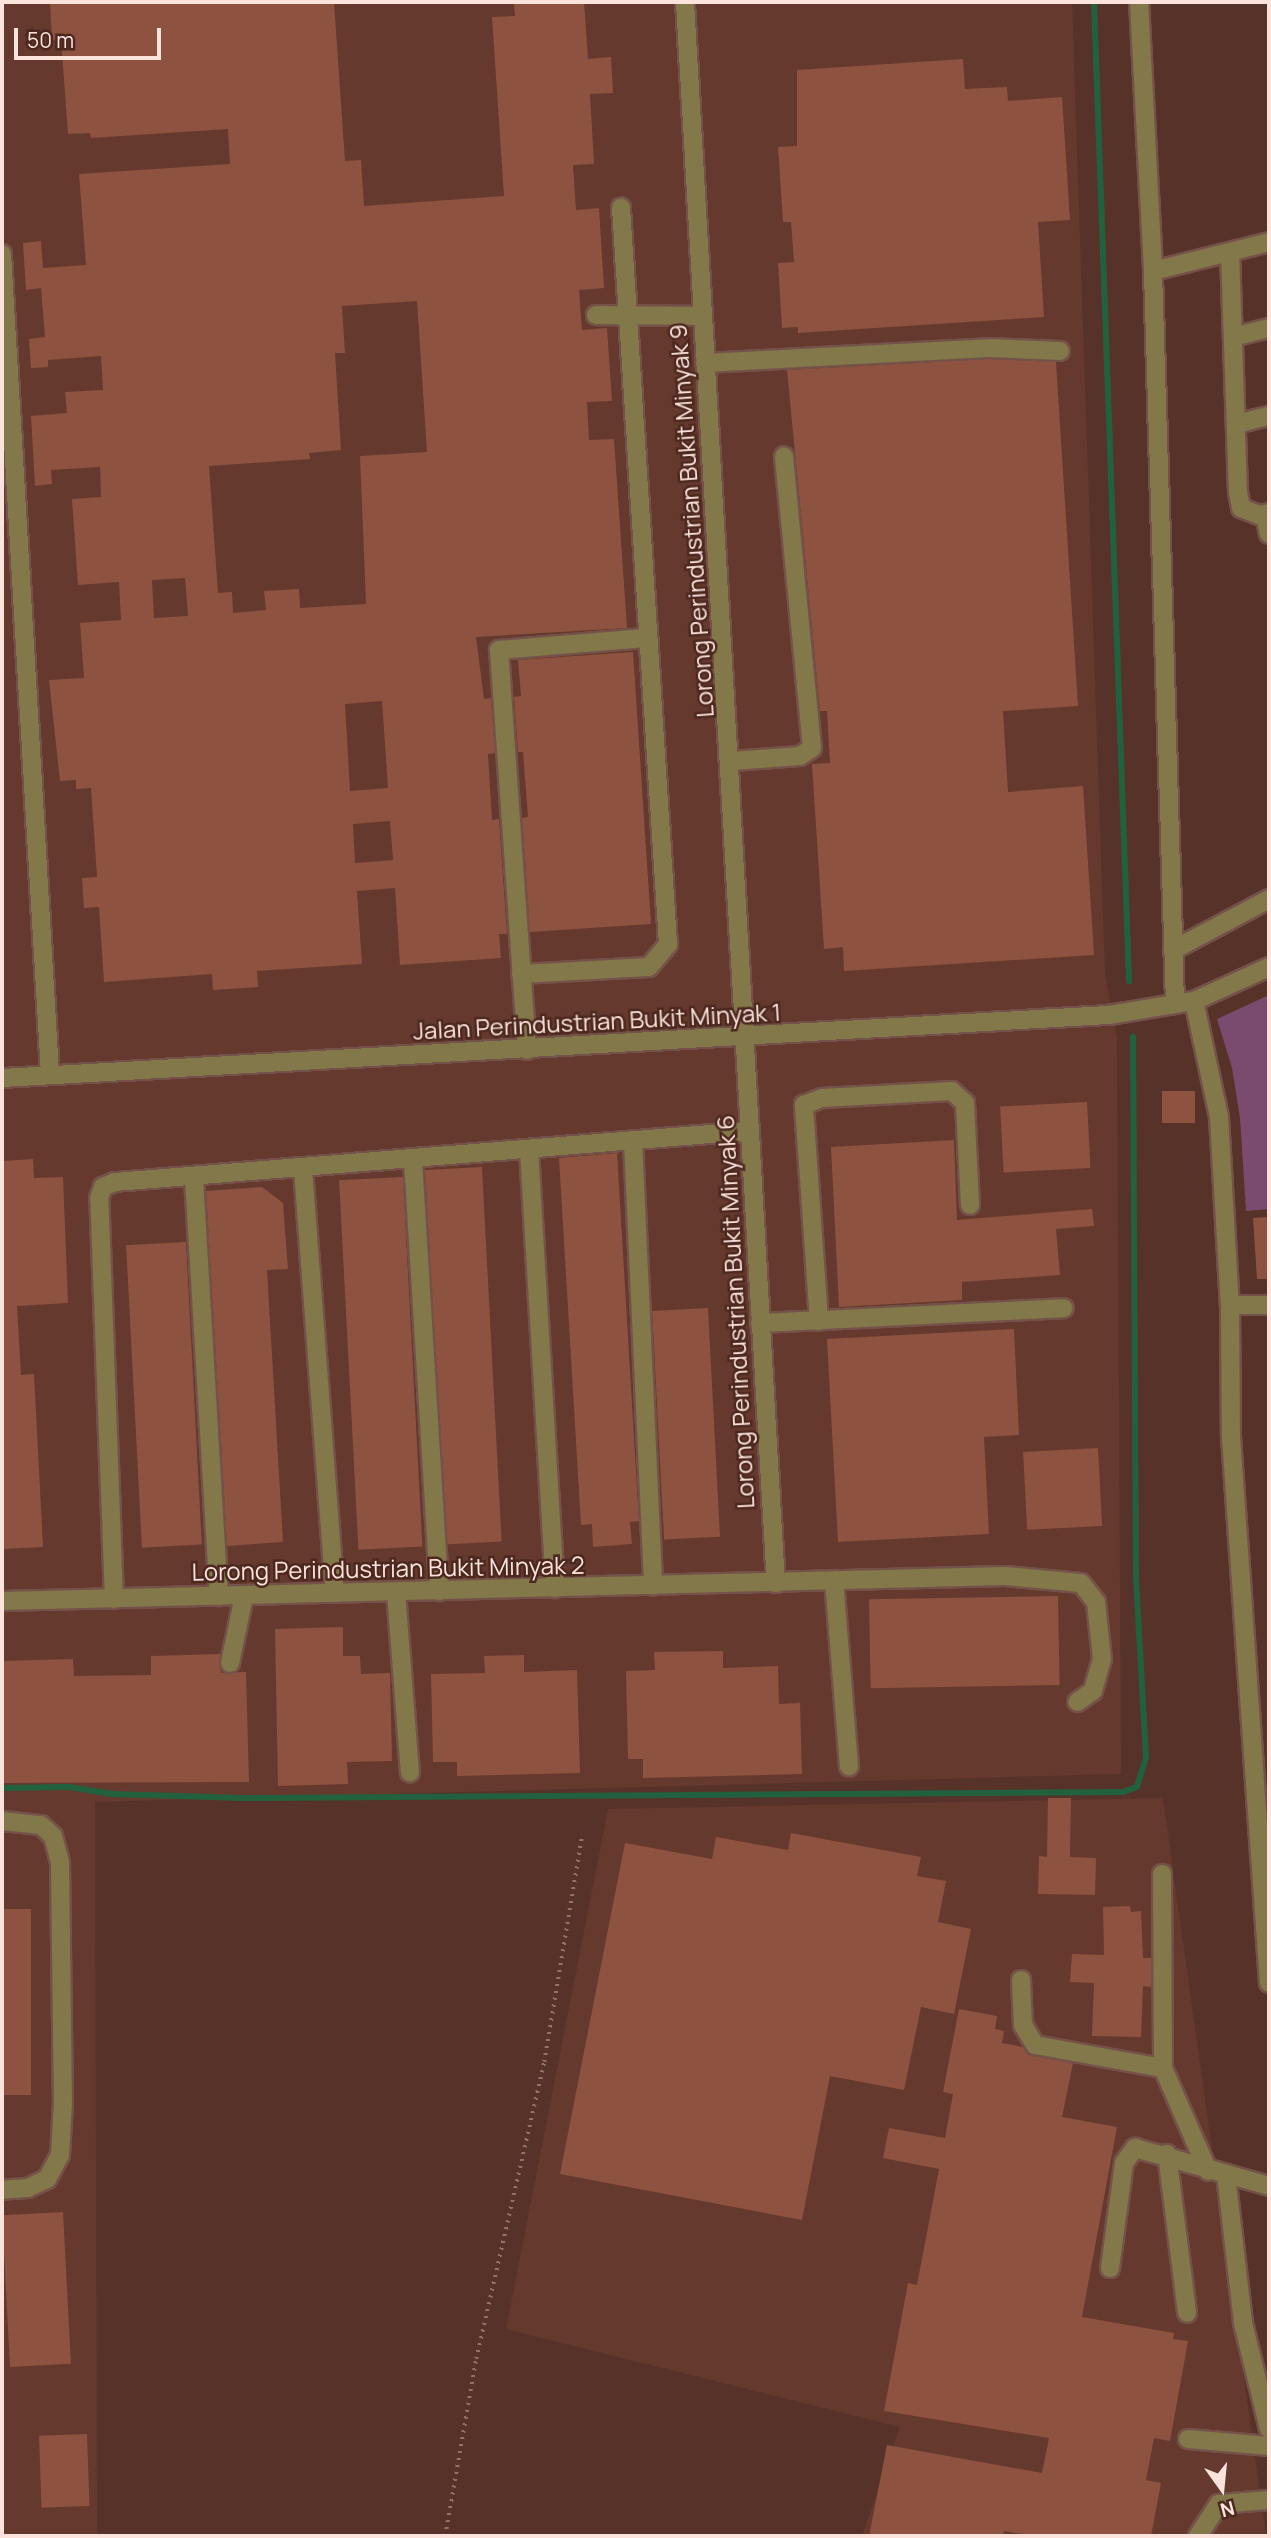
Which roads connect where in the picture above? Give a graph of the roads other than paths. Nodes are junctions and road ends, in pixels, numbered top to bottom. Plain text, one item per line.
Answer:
1 (685, 2) edge
2 (1139, 2) edge
3 (621, 207) dead end
4 (1269, 242) edge
5 (1230, 251) junction
6 (2, 254) edge
7 (1153, 271) junction
8 (596, 315) dead end
9 (703, 316) junction
10 (628, 318) junction
11 (1269, 328) edge
12 (1233, 337) junction
13 (4, 338) edge
14 (1060, 351) dead end
15 (705, 363) junction
16 (1269, 416) edge
17 (1236, 424) junction
18 (784, 456) dead end
19 (1267, 513) edge
20 (1269, 534) edge
21 (646, 638) junction
22 (732, 761) junction
23 (1269, 899) edge
24 (1173, 950) junction
25 (1269, 967) edge
26 (521, 974) junction
27 (1194, 1001) junction
28 (1175, 1004) junction
29 (743, 1038) junction
30 (527, 1050) junction
31 (50, 1075) junction
32 (2, 1078) edge
33 (748, 1131) junction
34 (633, 1141) junction
35 (528, 1150) junction
36 (413, 1160) junction
37 (303, 1169) junction
38 (194, 1178) junction
39 (970, 1205) dead end
40 (1230, 1304) junction
41 (1269, 1305) edge
42 (1063, 1308) dead end
43 (818, 1321) junction
44 (760, 1323) junction
45 (834, 1580) junction
46 (776, 1583) junction
47 (653, 1586) junction
48 (555, 1588) junction
49 (439, 1591) junction
50 (396, 1592) junction
51 (335, 1593) junction
52 (219, 1596) junction
53 (244, 1596) junction
54 (114, 1599) junction
55 (2, 1601) edge
56 (230, 1663) dead end
57 (1077, 1702) dead end
58 (849, 1766) dead end
59 (411, 1772) dead end
60 (2, 1821) edge
61 (1265, 1865) edge
62 (1162, 1874) dead end
63 (1021, 1980) dead end
64 (1269, 1983) edge
65 (1163, 2068) junction
66 (1167, 2154) junction
67 (1208, 2171) junction
68 (1226, 2175) junction
69 (1269, 2186) edge
70 (2, 2190) edge
71 (1110, 2268) dead end
72 (1187, 2313) dead end
73 (1269, 2429) edge
74 (1188, 2440) dead end
75 (1269, 2446) edge
76 (1269, 2500) edge
77 (1198, 2536) edge

1 - 9 street, Lorong Perindustrian Bukit Minyak 9
2 - 7 street
3 - 10 street
4 - 5 street
5 - 7 street
5 - 12 street
6 - 13 street
7 - 24 street
8 - 10 street
9 - 10 street
9 - 15 street, Lorong Perindustrian Bukit Minyak 9
10 - 21 street
11 - 12 street
12 - 17 street
13 - 31 street
14 - 15 street
15 - 22 street, Lorong Perindustrian Bukit Minyak 9
16 - 17 street
17 - 19 street
18 - 22 street
19 - 20 street
21 - 26 street
21 - 26 street
22 - 29 street, Lorong Perindustrian Bukit Minyak 9
23 - 24 street
24 - 28 street
25 - 27 street, Jalan Perindustrian Bukit Minyak 1
26 - 30 street
27 - 28 street, Jalan Perindustrian Bukit Minyak 1
27 - 40 street
28 - 29 street, Jalan Perindustrian Bukit Minyak 1
29 - 30 street, Jalan Perindustrian Bukit Minyak 1
29 - 33 street, Lorong Perindustrian Bukit Minyak 6
30 - 31 street, Jalan Perindustrian Bukit Minyak 1
31 - 32 street, Jalan Perindustrian Bukit Minyak 1
33 - 34 street
33 - 44 street, Lorong Perindustrian Bukit Minyak 6
34 - 35 street
34 - 47 street
35 - 36 street
35 - 48 street
36 - 37 street
36 - 49 street
37 - 38 street
37 - 51 street
38 - 52 street
38 - 54 street
39 - 43 street
40 - 41 street
40 - 61 street
42 - 43 street
43 - 44 street
44 - 46 street, Lorong Perindustrian Bukit Minyak 6
45 - 46 street, Lorong Perindustrian Bukit Minyak 2
45 - 57 street, Lorong Perindustrian Bukit Minyak 2
45 - 58 street
46 - 47 street, Lorong Perindustrian Bukit Minyak 2
47 - 48 street, Lorong Perindustrian Bukit Minyak 2
48 - 49 street, Lorong Perindustrian Bukit Minyak 2
49 - 50 street, Lorong Perindustrian Bukit Minyak 2
50 - 51 street, Lorong Perindustrian Bukit Minyak 2
50 - 59 street
51 - 53 street, Lorong Perindustrian Bukit Minyak 2
52 - 53 street, Lorong Perindustrian Bukit Minyak 2
52 - 54 street, Lorong Perindustrian Bukit Minyak 2
53 - 56 street
54 - 55 street, Lorong Perindustrian Bukit Minyak 2
60 - 70 street
61 - 64 street
62 - 65 street
63 - 65 street
65 - 67 street
66 - 67 street
66 - 71 street
66 - 72 street
67 - 68 street
68 - 69 street
68 - 73 street
74 - 75 street
76 - 77 street

